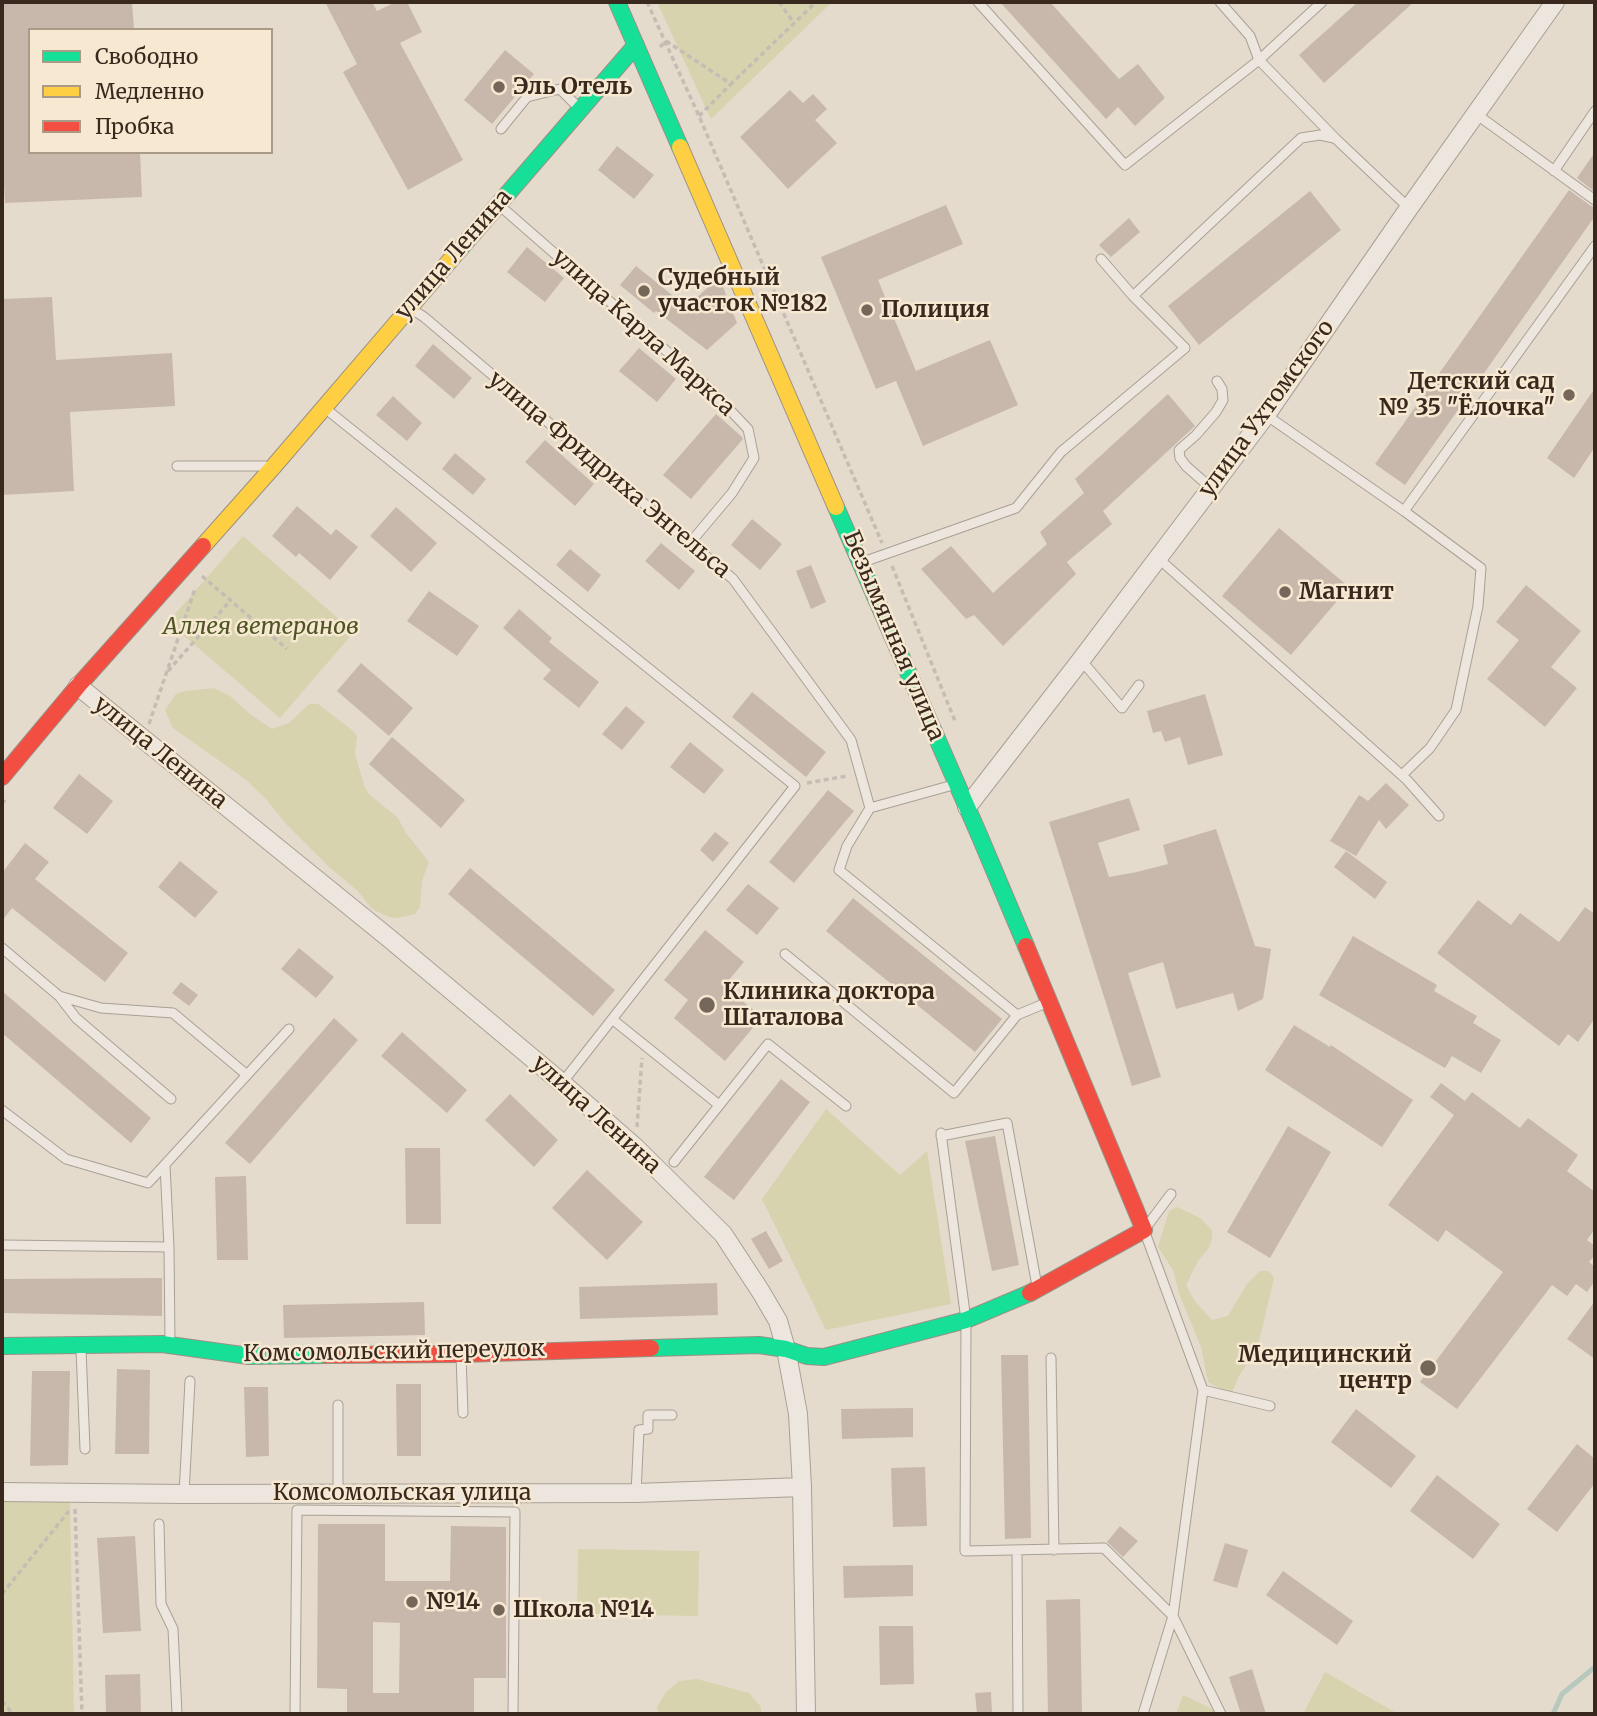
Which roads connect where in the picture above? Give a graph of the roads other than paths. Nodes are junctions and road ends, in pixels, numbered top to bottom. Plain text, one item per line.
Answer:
1 (617, 2) edge
2 (978, 2) edge
3 (1220, 2) edge
4 (1322, 2) edge
5 (1555, 2) edge
6 (636, 45) junction
7 (1259, 60) junction
8 (581, 110) junction
9 (1476, 114) junction
10 (1594, 115) edge
11 (501, 128) dead end
12 (1336, 139) junction
13 (1554, 171) junction
14 (1595, 201) edge
15 (498, 204) junction
16 (1409, 208) junction
17 (1595, 246) edge
18 (1101, 259) dead end
19 (1133, 296) junction
20 (409, 307) junction
21 (1217, 381) dead end
22 (325, 407) junction
23 (1266, 415) junction
24 (177, 466) dead end
25 (274, 466) junction
26 (1211, 488) junction
27 (1404, 511) junction
28 (690, 543) junction
29 (1158, 558) junction
30 (861, 563) junction
31 (1081, 660) junction
32 (1139, 685) dead end
33 (78, 686) junction
34 (1402, 775) junction
35 (2, 777) edge
36 (956, 784) junction
37 (967, 807) junction
38 (870, 808) junction
39 (1439, 816) dead end
40 (2, 948) edge
41 (785, 954) dead end
42 (59, 996) junction
43 (1049, 1002) junction
44 (1017, 1015) junction
45 (612, 1019) junction
46 (289, 1029) dead end
47 (247, 1075) junction
48 (562, 1083) junction
49 (172, 1099) dead end
50 (719, 1105) junction
51 (846, 1106) dead end
52 (2, 1110) edge
53 (674, 1162) dead end
54 (165, 1165) junction
55 (1171, 1194) dead end
56 (1144, 1230) junction
57 (2, 1245) edge
58 (169, 1247) junction
59 (1038, 1290) junction
60 (966, 1320) junction
61 (81, 1345) junction
62 (170, 1345) junction
63 (2, 1346) edge
64 (786, 1349) junction
65 (461, 1354) junction
66 (1051, 1359) dead end
67 (190, 1381) dead end
68 (1203, 1390) junction
69 (338, 1405) dead end
70 (1270, 1406) dead end
71 (463, 1413) dead end
72 (672, 1415) dead end
73 (85, 1449) dead end
74 (802, 1487) junction
75 (2, 1492) edge
76 (338, 1493) junction
77 (636, 1493) junction
78 (184, 1494) junction
79 (159, 1524) dead end
80 (1017, 1550) junction
81 (1054, 1550) junction
82 (1173, 1616) junction
83 (177, 1714) edge
84 (295, 1714) edge
85 (513, 1714) edge
86 (806, 1714) edge
87 (1018, 1714) edge
88 (1143, 1714) edge
89 (1221, 1714) edge

1 - 6 street, Безымянная улица
2 - 7 lane
3 - 7 lane
4 - 7 lane
5 - 9 street, улица Ухтомского
6 - 8 street, улица Ленина
6 - 30 street, Безымянная улица
7 - 12 lane
8 - 11 lane
8 - 15 street, улица Ленина
9 - 13 lane
9 - 16 street, улица Ухтомского
10 - 13 lane
12 - 16 lane
12 - 19 lane
13 - 14 lane
15 - 20 street, улица Ленина
15 - 28 lane, улица Карла Маркса
16 - 23 street, улица Ухтомского
17 - 27 lane
18 - 19 lane
19 - 30 lane
20 - 22 street, улица Ленина
20 - 28 lane, улица Фридриха Энгельса
21 - 26 lane
22 - 25 street, улица Ленина
22 - 45 lane
23 - 26 street, улица Ухтомского
23 - 27 lane
24 - 25 lane
25 - 33 street, улица Ленина
26 - 29 street, улица Ухтомского
27 - 34 lane
28 - 38 lane, улица Фридриха Энгельса
29 - 31 street, улица Ухтомского
29 - 34 lane
30 - 36 street, Безымянная улица
31 - 32 lane
31 - 37 street, улица Ухтомского
33 - 35 street, улица Ленина
33 - 48 street, улица Ленина
34 - 39 lane
36 - 37 street, Безымянная улица
36 - 38 lane
37 - 43 street, Безымянная улица
38 - 44 lane
40 - 42 lane
41 - 44 lane
42 - 47 lane
42 - 49 lane
43 - 44 lane
43 - 56 street, Безымянная улица
45 - 48 lane
45 - 50 lane
46 - 47 lane
47 - 54 lane
48 - 64 street, улица Ленина
50 - 51 lane
50 - 53 lane
52 - 54 lane
54 - 58 lane
55 - 56 lane
56 - 59 street, Комсомольский переулок
56 - 68 lane
57 - 58 lane
58 - 62 lane
59 - 60 street, Комсомольский переулок
59 - 60 lane
60 - 64 street, Комсомольский переулок
60 - 80 lane
61 - 62 street, Комсомольский переулок
61 - 63 street, Комсомольский переулок
61 - 73 lane
62 - 65 street, Комсомольский переулок
64 - 65 street, Комсомольский переулок
64 - 74 street, улица Ленина
65 - 71 lane
66 - 81 lane
67 - 78 lane
68 - 70 lane
68 - 82 lane
69 - 76 lane
72 - 77 lane
74 - 77 street, Комсомольская улица
74 - 86 street, улица Ленина
75 - 78 street, Комсомольская улица
76 - 77 street, Комсомольская улица
76 - 78 street, Комсомольская улица
79 - 83 lane
80 - 81 lane
80 - 87 lane
81 - 82 lane
82 - 88 lane
82 - 89 lane
84 - 85 lane

